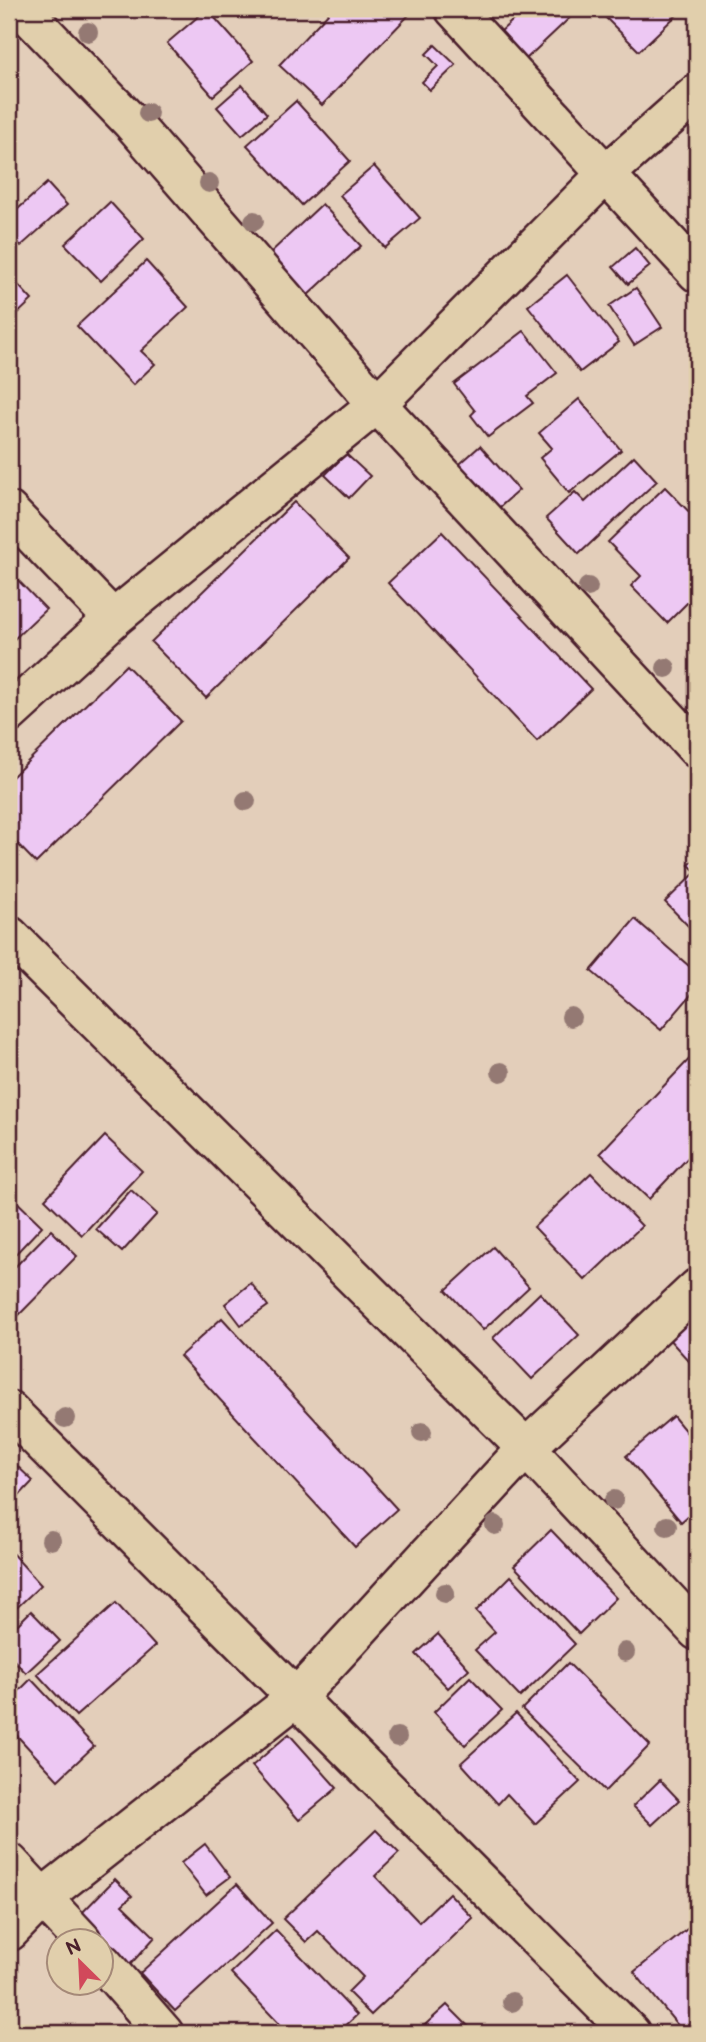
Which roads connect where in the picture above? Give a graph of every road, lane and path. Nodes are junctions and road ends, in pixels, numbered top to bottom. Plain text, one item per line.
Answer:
1 (22, 9) edge
2 (454, 9) edge
3 (697, 93) edge
4 (607, 173) junction
5 (697, 273) edge
6 (377, 404) junction
7 (9, 511) edge
8 (113, 619) junction
9 (9, 714) edge
10 (697, 748) edge
11 (9, 935) edge
12 (697, 1288) edge
13 (9, 1410) edge
14 (526, 1448) junction
15 (697, 1631) edge
16 (297, 1697) junction
17 (9, 1862) edge
18 (43, 1897) junction
19 (69, 1926) edge
20 (9, 1932) edge
21 (116, 1978) edge
22 (164, 2033) edge
23 (631, 2033) edge

1 - 6 street
2 - 4 street
3 - 4 street
4 - 5 street
4 - 6 street
6 - 8 street
6 - 10 street
7 - 8 street
8 - 9 street
11 - 14 street
12 - 14 street
13 - 16 street
14 - 15 street
14 - 16 street
16 - 18 street
16 - 23 street
17 - 18 street
18 - 19 street
18 - 20 street
21 - 22 street

